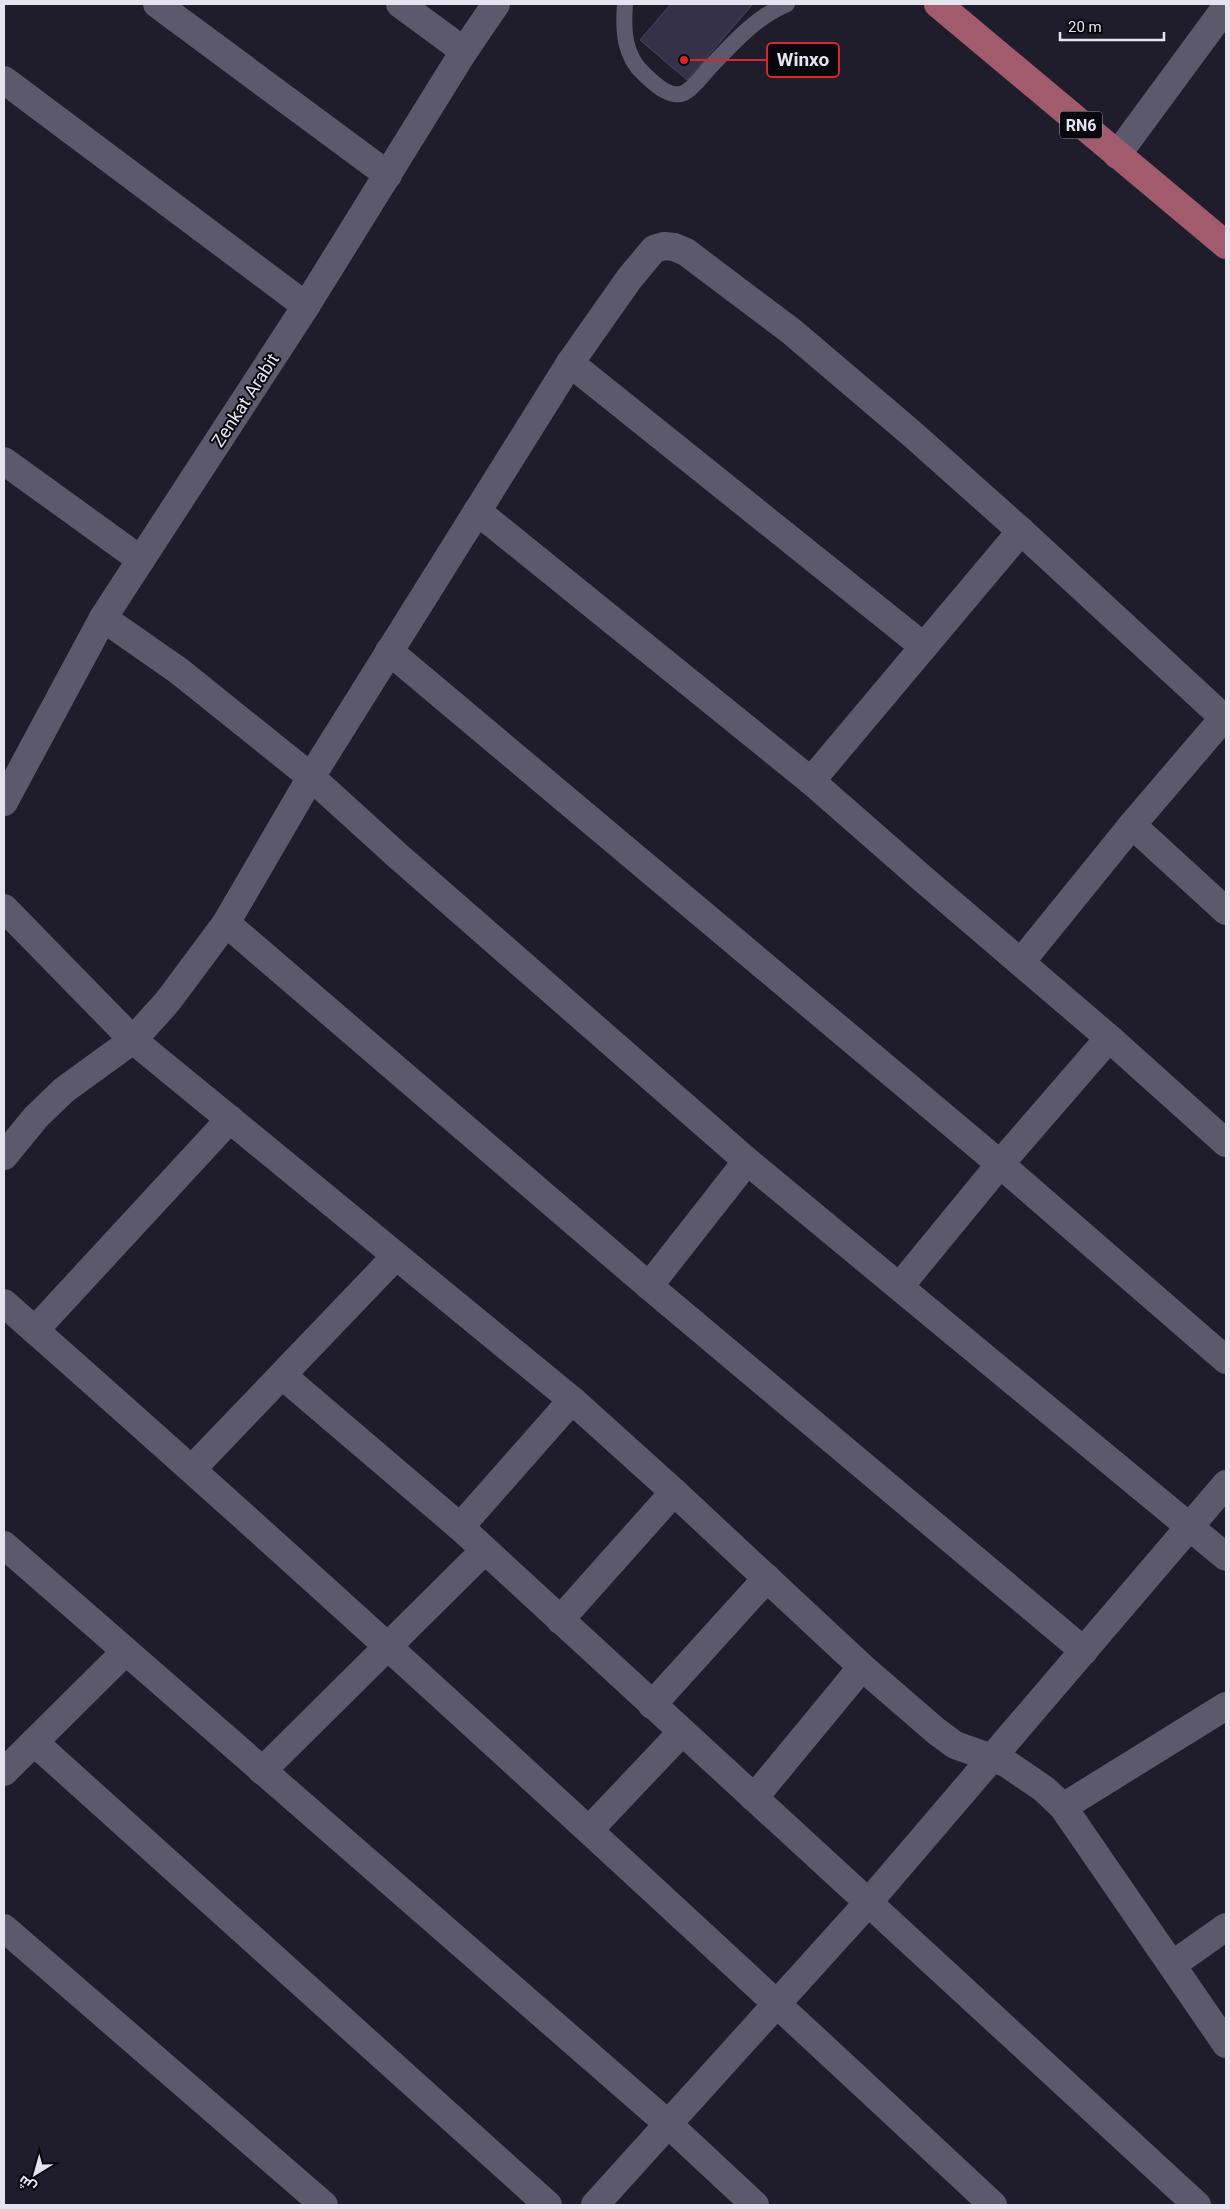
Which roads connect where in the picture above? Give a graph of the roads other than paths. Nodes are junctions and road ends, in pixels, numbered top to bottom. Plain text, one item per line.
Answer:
1 (157, 4) edge
2 (400, 4) edge
3 (496, 4) edge
4 (625, 4) edge
5 (787, 4) edge
6 (938, 4) edge
7 (1226, 7) edge
8 (464, 51) junction
9 (4, 80) edge
10 (1117, 155) junction
11 (388, 175) junction
12 (1226, 245) edge
13 (306, 306) junction
14 (570, 363) junction
15 (4, 461) edge
16 (476, 511) junction
17 (1022, 531) junction
18 (141, 560) junction
19 (103, 618) junction
20 (923, 646) junction
21 (389, 651) junction
22 (1225, 717) edge
23 (311, 777) junction
24 (811, 781) junction
25 (4, 802) edge
26 (1132, 825) junction
27 (4, 908) edge
28 (1226, 911) edge
29 (226, 923) junction
30 (1021, 962) junction
31 (1109, 1038) junction
32 (133, 1040) junction
33 (230, 1119) junction
34 (1226, 1142) edge
35 (4, 1156) edge
36 (747, 1161) junction
37 (1000, 1164) junction
38 (396, 1256) junction
39 (649, 1286) junction
40 (900, 1286) junction
41 (4, 1303) edge
42 (35, 1330) junction
43 (1226, 1360) edge
44 (283, 1376) junction
45 (572, 1400) junction
46 (192, 1470) junction
47 (1226, 1484) edge
48 (674, 1492) junction
49 (460, 1527) junction
50 (1191, 1527) junction
51 (4, 1545) edge
52 (484, 1551) junction
53 (1226, 1557) edge
54 (767, 1578) junction
55 (560, 1620) junction
56 (389, 1646) junction
57 (1084, 1651) junction
58 (125, 1652) junction
59 (862, 1667) junction
60 (652, 1705) junction
61 (1226, 1706) edge
62 (682, 1732) junction
63 (34, 1742) junction
64 (993, 1758) junction
65 (262, 1771) junction
66 (4, 1772) edge
67 (754, 1798) junction
68 (1063, 1807) junction
69 (590, 1829) junction
70 (867, 1904) junction
71 (1226, 1927) edge
72 (4, 1928) edge
73 (1172, 1965) junction
74 (778, 2004) junction
75 (1226, 2044) edge
76 (667, 2123) junction
77 (314, 2202) edge
78 (548, 2205) edge
79 (595, 2205) edge
80 (755, 2205) edge
81 (993, 2205) edge
82 (1197, 2205) edge

1 - 11 street
2 - 8 street
3 - 8 street, Zenkat Arabit
4 - 5 lane
6 - 10 main road, RN6
7 - 10 street
8 - 11 street, Zenkat Arabit
9 - 13 street
10 - 12 main road, RN6
11 - 13 street, Zenkat Arabit
13 - 18 street, Zenkat Arabit
14 - 16 street
14 - 17 street
14 - 20 street
15 - 18 street
16 - 21 street
16 - 24 street
17 - 20 street
17 - 22 street
18 - 19 street, Zenkat Arabit
19 - 23 street
19 - 25 street, Zenkat Arabit
20 - 24 street
21 - 23 street
21 - 37 street
22 - 26 street
23 - 29 street
23 - 36 street
24 - 30 street
26 - 28 street
26 - 30 street
27 - 32 street
29 - 32 street
29 - 39 street
30 - 31 street
31 - 34 street
31 - 37 street
32 - 33 street
32 - 35 street
33 - 38 street
33 - 42 street
36 - 39 street
36 - 40 street
37 - 40 street
37 - 43 street
38 - 44 street
38 - 45 street
39 - 57 street
40 - 50 street
41 - 42 street
42 - 46 street
44 - 46 street
44 - 49 street
45 - 48 street
45 - 49 street
46 - 56 street
47 - 50 street
48 - 54 street
48 - 55 street
49 - 52 street
50 - 53 street
50 - 57 street
51 - 58 street
52 - 55 street
52 - 56 street
54 - 59 street
54 - 60 street
55 - 60 street
56 - 65 street
56 - 69 street
57 - 64 street
58 - 63 street
58 - 65 street
59 - 64 street
59 - 67 street
60 - 62 street
61 - 68 street
62 - 67 street
62 - 69 street
63 - 66 street
63 - 78 street
64 - 68 street
64 - 70 street
65 - 76 street
67 - 70 street
68 - 73 street
69 - 74 street
70 - 74 street
70 - 82 street
71 - 73 street
72 - 77 street
73 - 75 street
74 - 76 street
74 - 81 street
76 - 79 street
76 - 80 street

